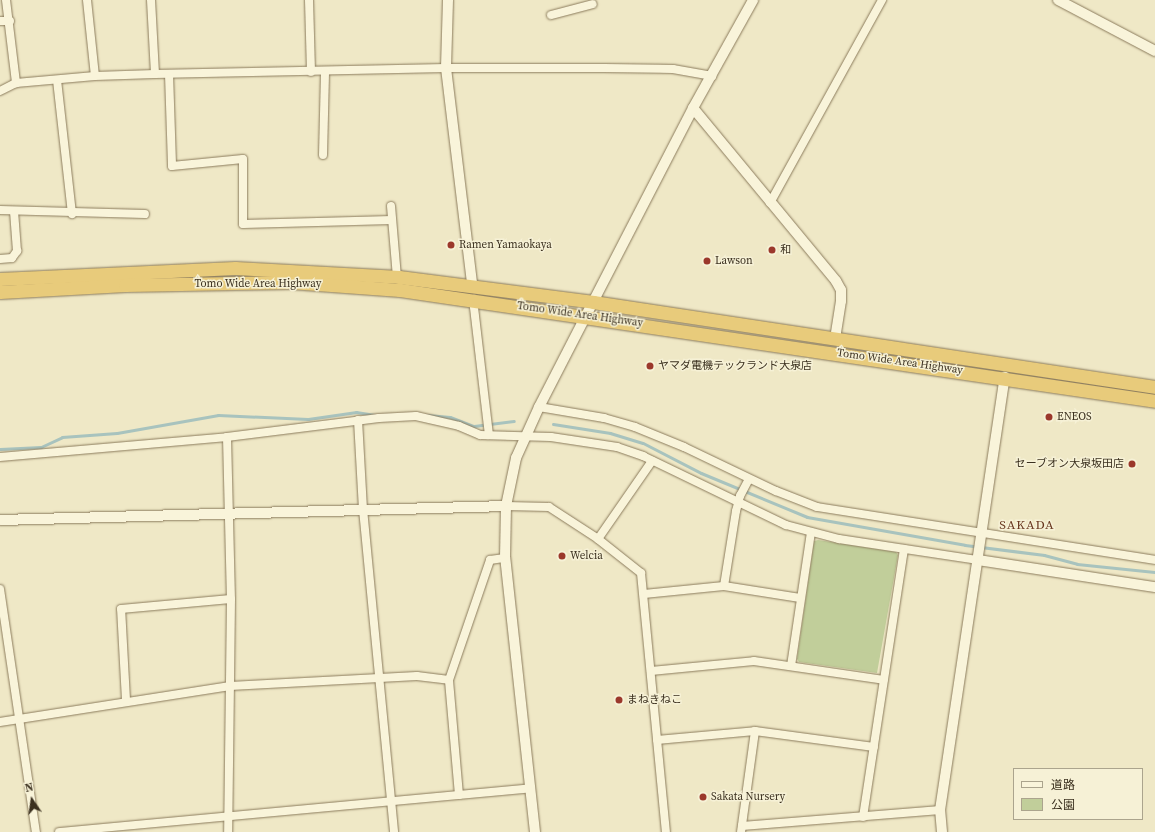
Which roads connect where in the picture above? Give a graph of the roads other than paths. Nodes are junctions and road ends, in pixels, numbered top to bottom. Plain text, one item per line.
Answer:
1 (6, 0) edge
2 (87, 0) edge
3 (151, 0) edge
4 (310, 0) edge
5 (448, 0) edge
6 (753, 0) edge
7 (882, 0) edge
8 (1058, 0) edge
9 (593, 4) dead end
10 (551, 14) dead end
11 (0, 21) edge
12 (10, 21) junction
13 (1155, 51) edge
14 (446, 68) junction
15 (325, 71) junction
16 (311, 72) junction
17 (154, 74) junction
18 (169, 74) junction
19 (95, 76) junction
20 (712, 76) junction
21 (57, 80) junction
22 (16, 83) junction
23 (0, 91) edge
24 (693, 108) junction
25 (323, 155) dead end
26 (770, 203) junction
27 (391, 206) dead end
28 (0, 210) edge
29 (14, 211) junction
30 (72, 214) junction
31 (145, 214) dead end
32 (392, 220) junction
33 (0, 259) edge
34 (397, 277) junction
35 (0, 279) edge
36 (472, 284) junction
37 (0, 292) edge
38 (473, 299) junction
39 (593, 302) junction
40 (586, 316) junction
41 (835, 339) junction
42 (1005, 377) junction
43 (1155, 387) edge
44 (1155, 401) edge
45 (538, 407) junction
46 (358, 420) junction
47 (489, 435) junction
48 (526, 435) junction
49 (227, 437) junction
50 (0, 457) edge
51 (652, 460) junction
52 (749, 479) junction
53 (738, 503) junction
54 (506, 506) junction
55 (363, 509) junction
56 (228, 514) junction
57 (0, 520) edge
58 (811, 532) junction
59 (981, 534) junction
60 (598, 539) junction
61 (904, 549) junction
62 (505, 558) junction
63 (978, 560) junction
64 (1155, 560) edge
65 (724, 586) junction
66 (1155, 587) edge
67 (0, 589) edge
68 (644, 594) junction
69 (800, 598) junction
70 (231, 600) junction
71 (790, 666) junction
72 (651, 671) junction
73 (380, 679) junction
74 (449, 680) junction
75 (884, 680) junction
76 (230, 686) junction
77 (126, 700) junction
78 (21, 718) junction
79 (0, 722) edge
80 (755, 731) junction
81 (657, 740) junction
82 (874, 747) junction
83 (530, 788) junction
84 (459, 795) junction
85 (391, 801) junction
86 (940, 810) junction
87 (228, 816) junction
88 (863, 817) junction
89 (742, 829) edge
90 (36, 832) edge
91 (59, 832) edge
92 (228, 832) edge
93 (394, 832) edge
94 (535, 832) edge
95 (666, 832) edge
96 (942, 832) edge

1 - 12 street
2 - 19 street
3 - 17 street
4 - 16 street
5 - 14 street
6 - 20 street
7 - 26 street
8 - 13 street
9 - 10 street
11 - 12 street
12 - 22 street
14 - 15 street
14 - 20 street
14 - 36 street
15 - 16 street
15 - 25 street
16 - 18 street
17 - 18 street
17 - 19 street
18 - 32 street
19 - 21 street
20 - 24 street
21 - 22 street
21 - 30 street
22 - 23 street
24 - 26 street
24 - 39 street
26 - 41 street
27 - 32 street
28 - 29 street
29 - 30 street
29 - 33 street
30 - 31 street
32 - 34 street
34 - 35 highway, Tomo Wide Area Highway
34 - 36 highway, Tomo Wide Area Highway
36 - 39 highway, Tomo Wide Area Highway
37 - 38 highway, Tomo Wide Area Highway
38 - 40 highway, Tomo Wide Area Highway
38 - 47 street
39 - 40 street
39 - 41 highway, Tomo Wide Area Highway
40 - 42 highway, Tomo Wide Area Highway
40 - 45 street
41 - 43 highway, Tomo Wide Area Highway
42 - 44 highway, Tomo Wide Area Highway
42 - 59 street
45 - 48 street
45 - 52 street
46 - 47 street
46 - 49 street
46 - 55 street
47 - 48 street
48 - 51 street
48 - 54 street
49 - 50 street
49 - 56 street
51 - 53 street
51 - 60 street
52 - 53 street
52 - 59 street
53 - 58 street
53 - 65 street
54 - 55 street
54 - 60 street
54 - 62 street
55 - 56 street
55 - 73 street
56 - 57 street
56 - 70 street
58 - 61 street
58 - 69 street
59 - 63 street
59 - 64 street
60 - 68 street
61 - 63 street
61 - 75 street
62 - 74 street
62 - 83 street
63 - 66 street
63 - 86 street
65 - 68 street
65 - 69 street
67 - 78 street
68 - 72 street
69 - 71 street
70 - 76 street
70 - 77 street
71 - 72 street
71 - 75 street
72 - 81 street
73 - 74 street
73 - 76 street
73 - 85 street
74 - 84 street
75 - 82 street
76 - 77 street
76 - 87 street
77 - 78 street
78 - 79 street
78 - 90 street
80 - 81 street
80 - 82 street
80 - 89 street
81 - 95 street
82 - 88 street
83 - 84 street
83 - 94 street
84 - 85 street
85 - 87 street
85 - 93 street
86 - 88 street
86 - 96 street
87 - 91 street
87 - 92 street
88 - 89 street

